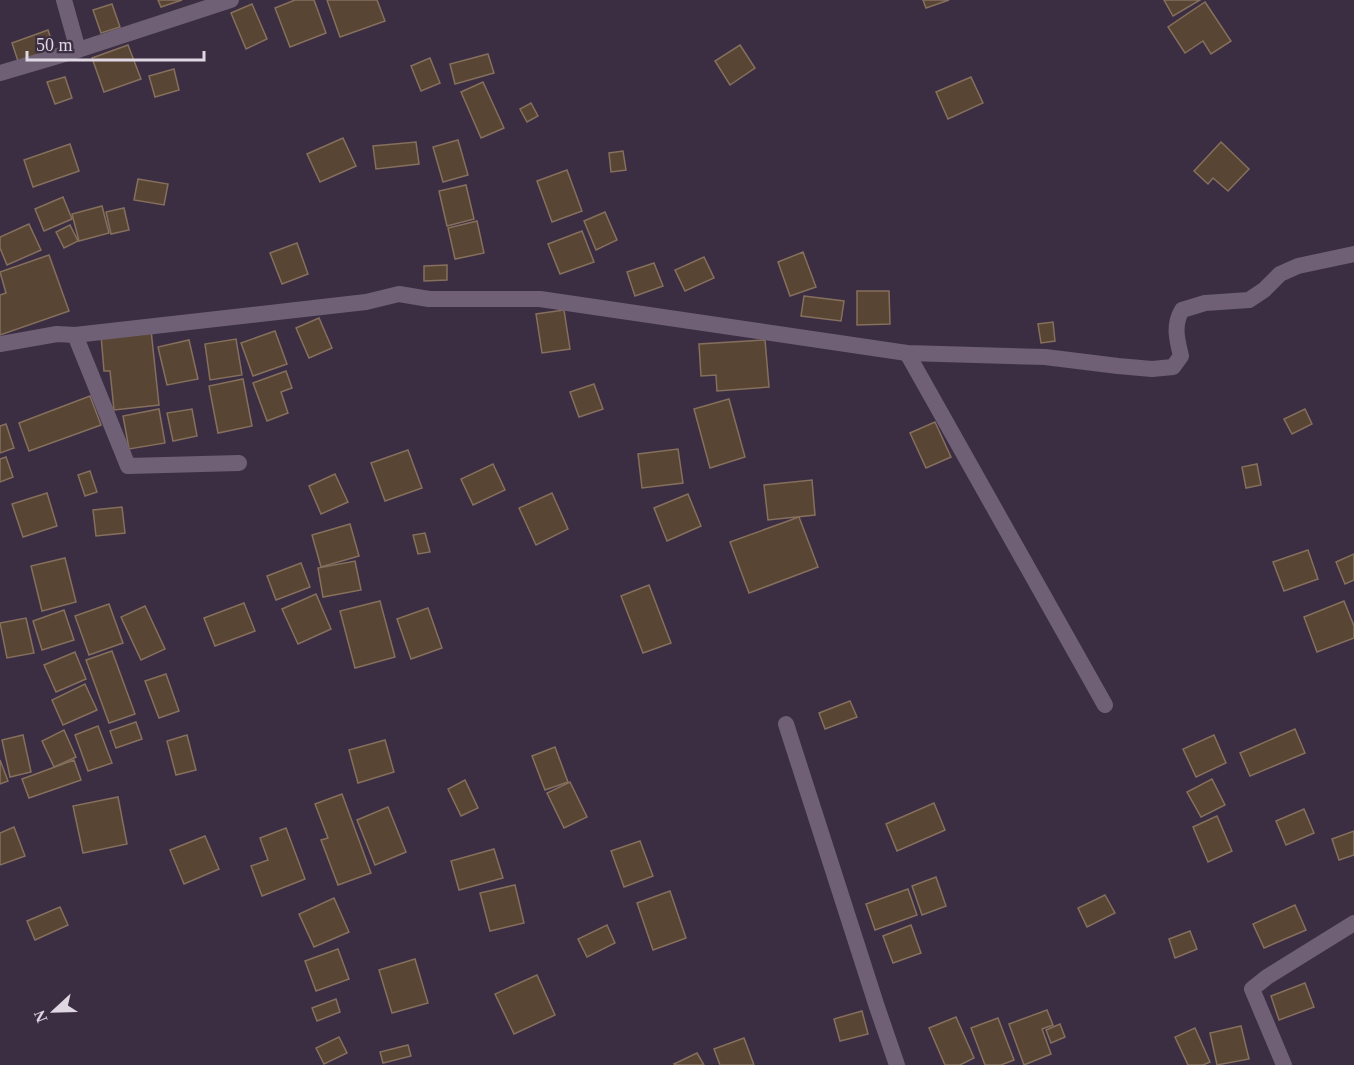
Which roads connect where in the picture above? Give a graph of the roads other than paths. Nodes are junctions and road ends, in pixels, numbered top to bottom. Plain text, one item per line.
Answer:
1 (64, 0) edge
2 (231, 0) edge
3 (78, 50) junction
4 (0, 73) edge
5 (1354, 254) edge
6 (75, 336) junction
7 (0, 344) edge
8 (907, 353) junction
9 (239, 463) dead end
10 (1105, 705) dead end
11 (786, 724) dead end
12 (1354, 923) edge
13 (897, 1065) edge
14 (1284, 1065) edge

1 - 3 street
2 - 3 street
3 - 4 street
5 - 8 street
6 - 7 street
6 - 8 street
6 - 9 street
8 - 10 street
11 - 13 street
12 - 14 street

